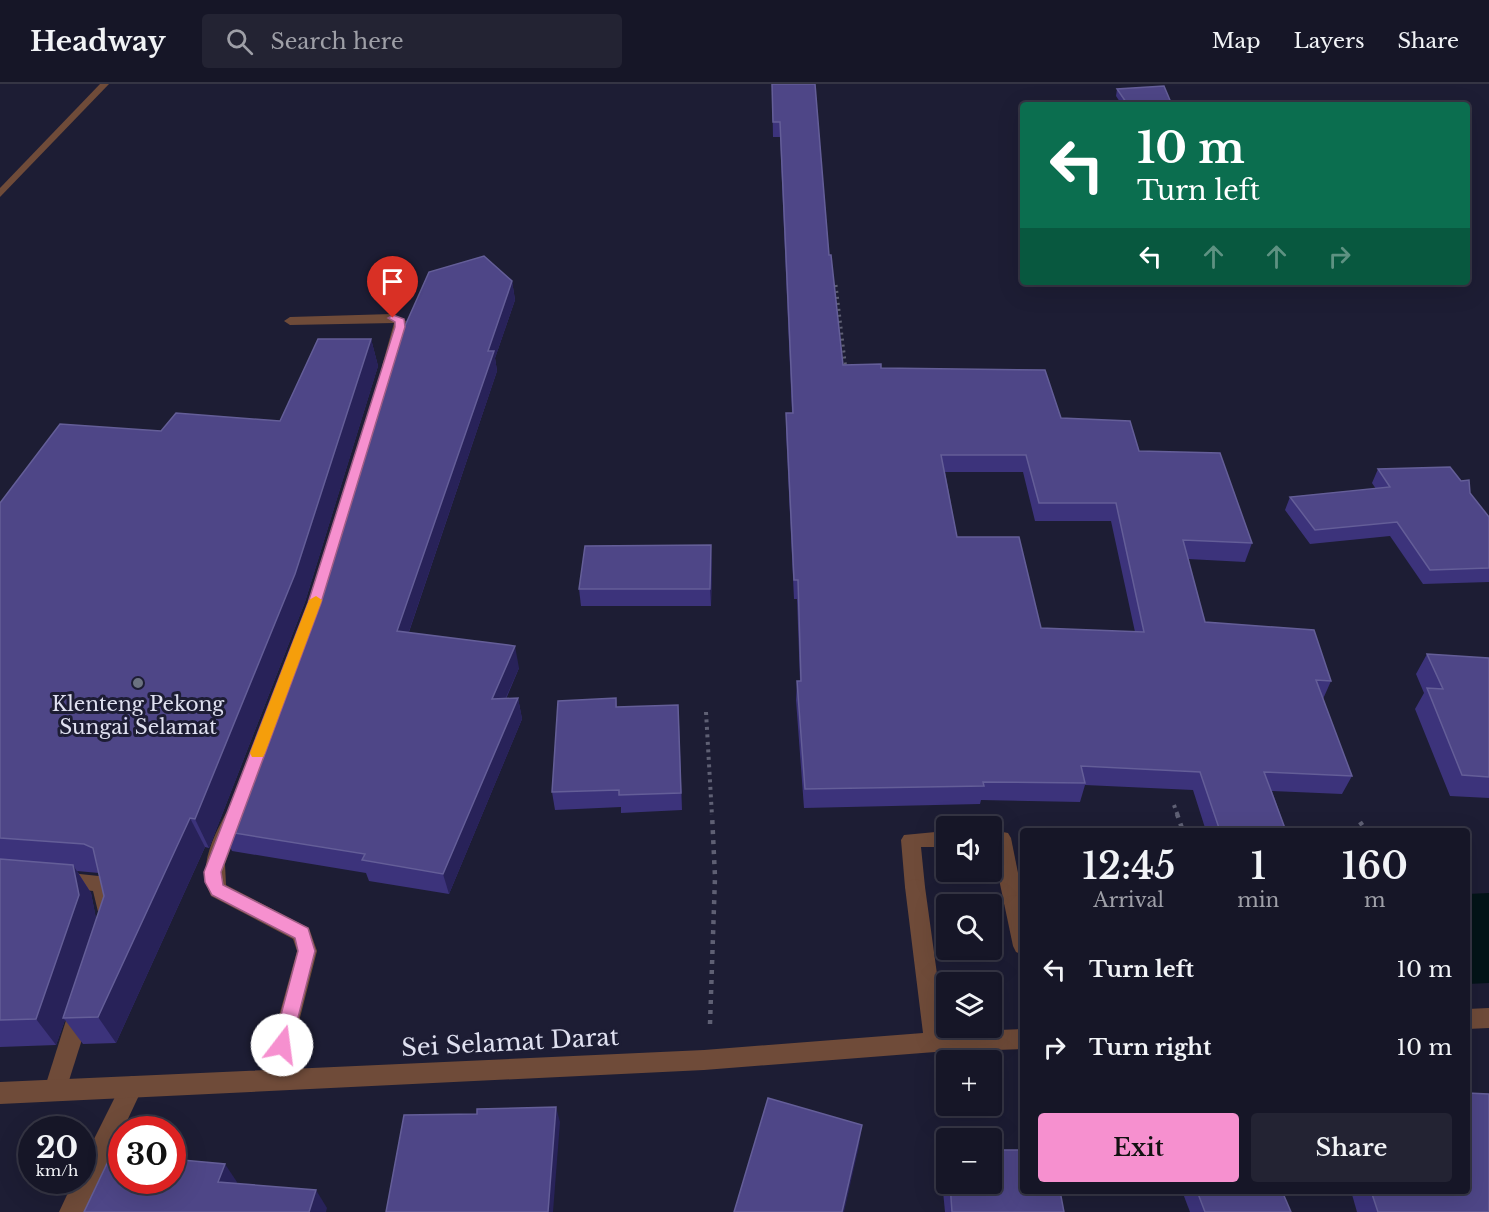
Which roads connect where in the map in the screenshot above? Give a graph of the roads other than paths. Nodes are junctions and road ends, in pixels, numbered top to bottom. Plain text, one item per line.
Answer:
1 (105, 84) edge
2 (0, 194) edge
3 (290, 321) dead end
4 (383, 382) edge
5 (238, 805) edge
6 (936, 839) edge
7 (1002, 843) edge
8 (45, 879) edge
9 (107, 928) edge
10 (1020, 932) edge
11 (88, 987) edge
12 (1489, 1018) edge
13 (1470, 1019) edge
14 (1020, 1039) edge
15 (935, 1042) junction
16 (277, 1079) junction
17 (132, 1087) junction
18 (55, 1090) junction
19 (0, 1093) edge
20 (70, 1212) edge

1 - 2 street
3 - 4 street
5 - 16 street
6 - 15 street
7 - 10 street
8 - 9 street
11 - 18 street
12 - 13 street
14 - 15 street, Sei Selamat Darat
15 - 16 street, Sei Selamat Darat
16 - 17 street, Sei Selamat Darat
17 - 18 street, Sei Selamat Darat
17 - 20 street
18 - 19 street, Sei Selamat Darat

